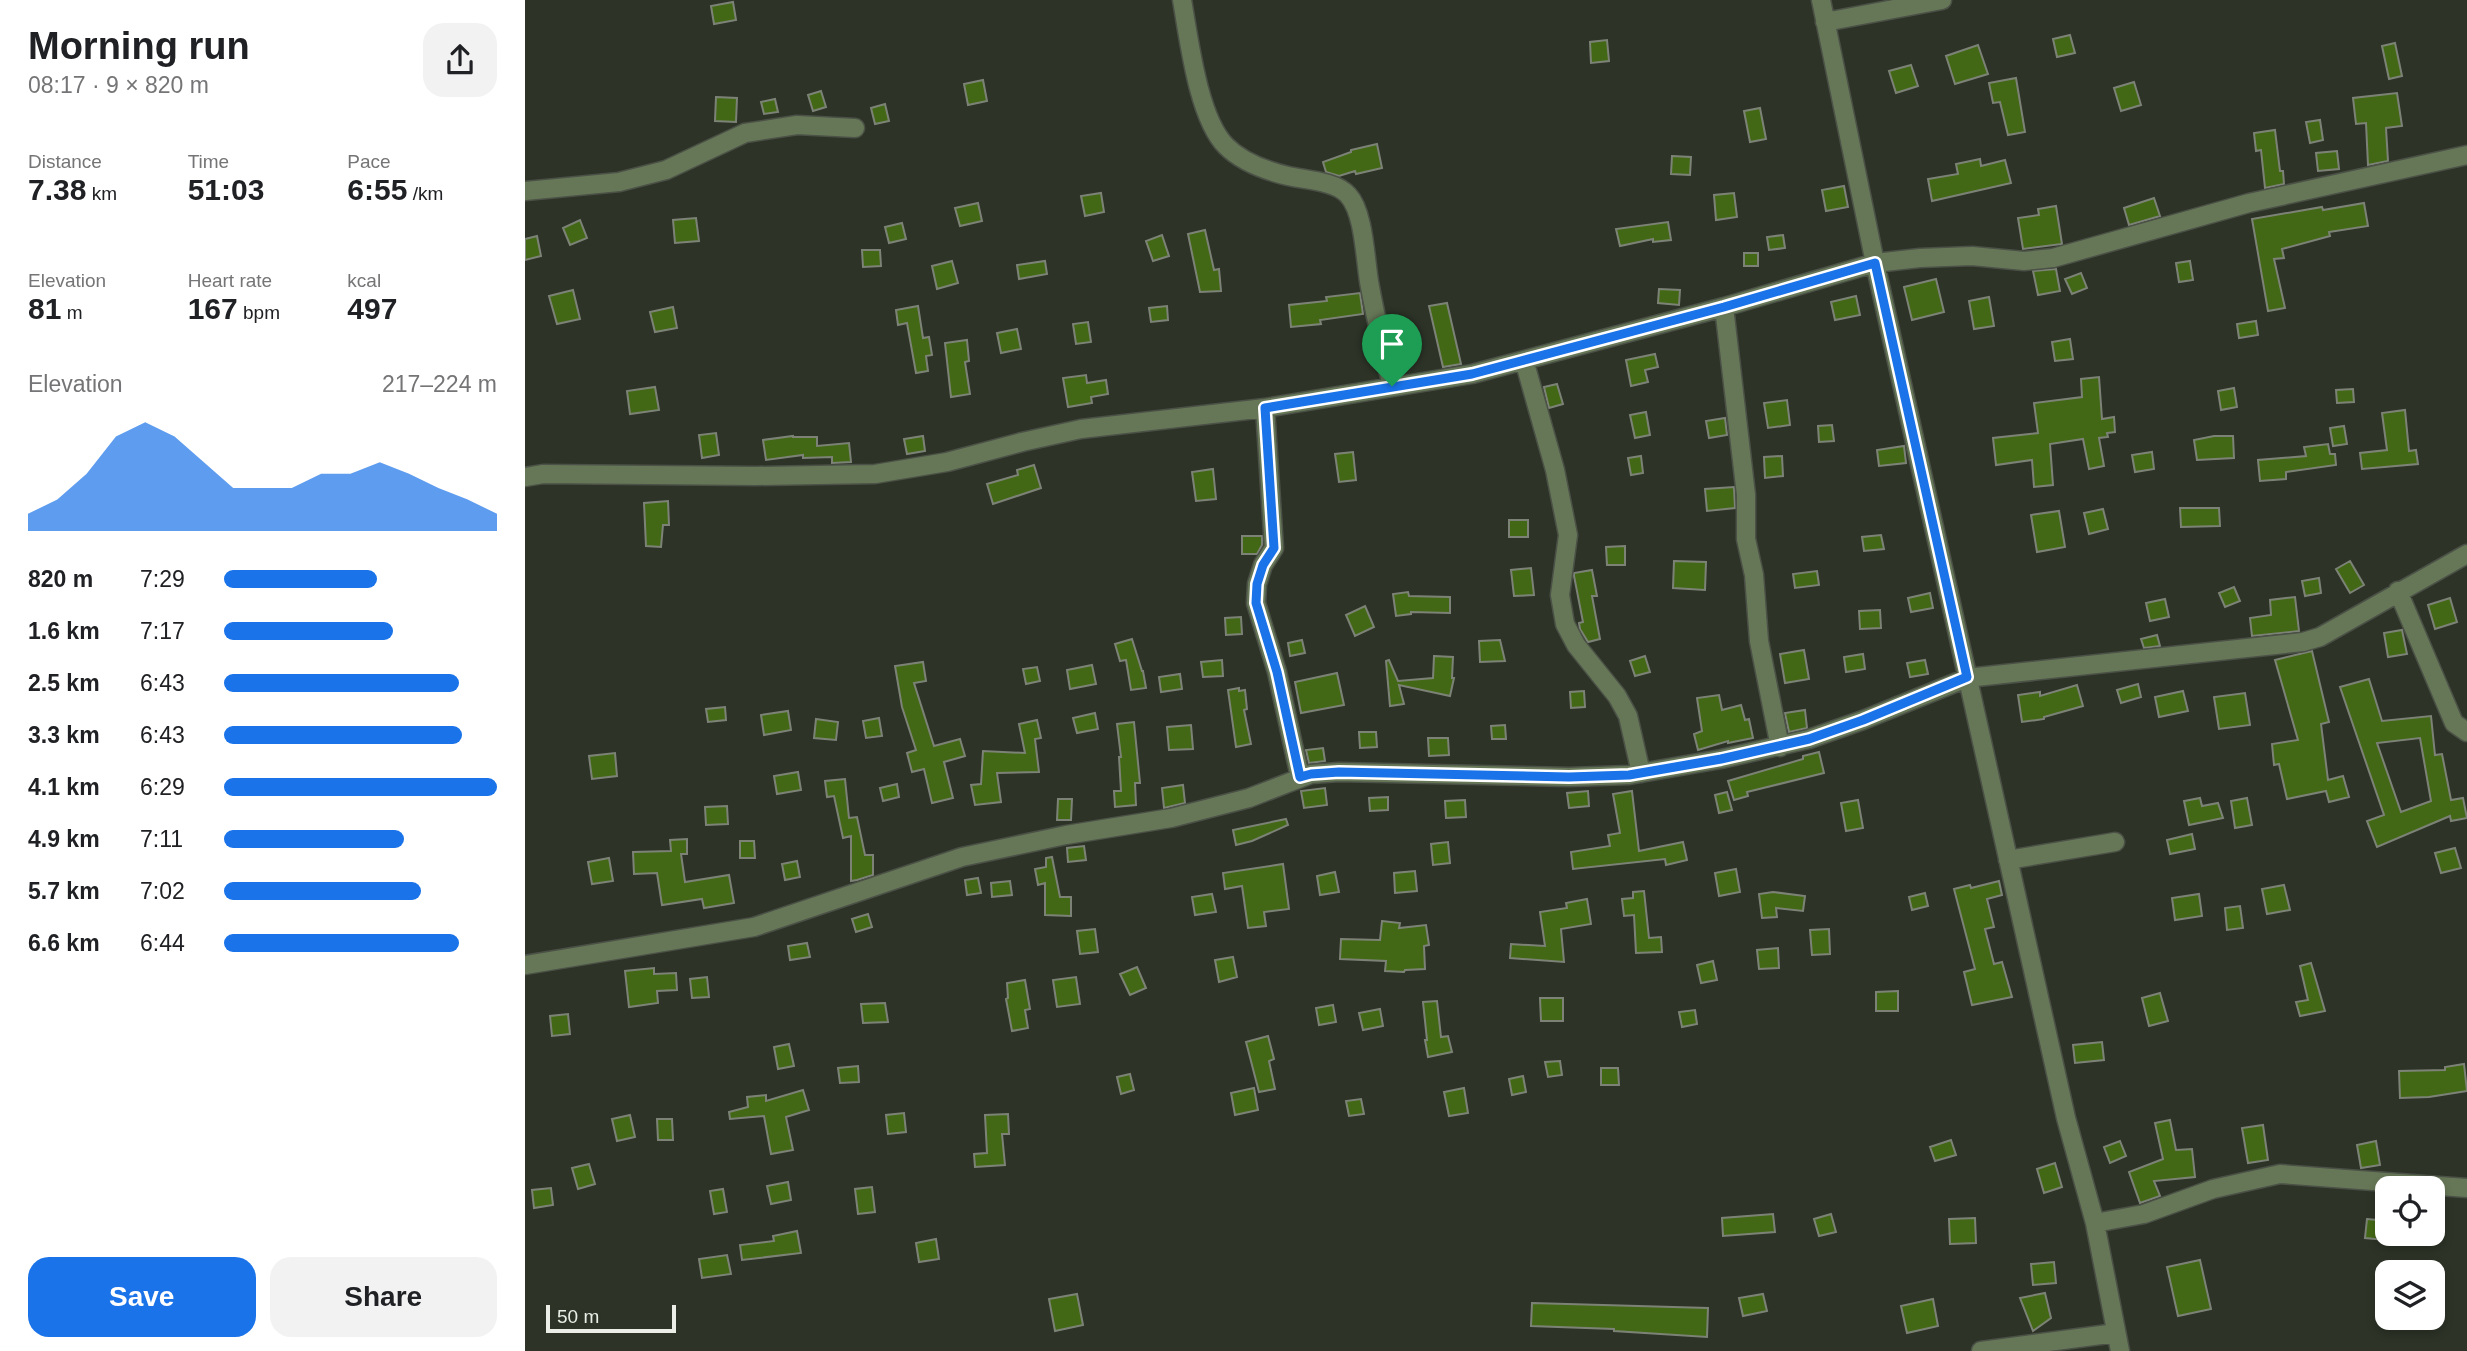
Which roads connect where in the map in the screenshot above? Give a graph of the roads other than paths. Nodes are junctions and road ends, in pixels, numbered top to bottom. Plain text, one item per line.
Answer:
1 (1181, 0) edge
2 (1821, 0) edge
3 (1942, 0) edge
4 (1825, 22) junction
5 (855, 128) dead end
6 (2467, 155) edge
7 (525, 191) edge
8 (1875, 263) junction
9 (1724, 307) junction
10 (1524, 360) junction
11 (1392, 386) junction
12 (1265, 408) junction
13 (525, 477) edge
14 (2467, 554) edge
15 (2398, 591) junction
16 (1967, 677) junction
17 (2467, 732) edge
18 (1780, 747) junction
19 (1641, 773) junction
20 (1300, 777) junction
21 (2115, 842) dead end
22 (2008, 860) junction
23 (525, 965) edge
24 (2467, 1188) edge
25 (2095, 1223) junction
26 (2116, 1333) junction
27 (1980, 1351) edge
28 (2120, 1351) edge

1 - 11 street
2 - 4 street
3 - 4 street
4 - 8 street
5 - 7 street
6 - 8 street
8 - 9 street
8 - 16 street
9 - 10 street
9 - 18 street
10 - 11 street
10 - 19 street
11 - 12 street
12 - 13 street
12 - 20 street
14 - 15 street
15 - 16 street
15 - 17 street
16 - 18 street
16 - 22 street
18 - 19 street
19 - 20 street
20 - 23 street
21 - 22 street
22 - 25 street
24 - 25 street
25 - 26 street
26 - 27 street
26 - 28 street

